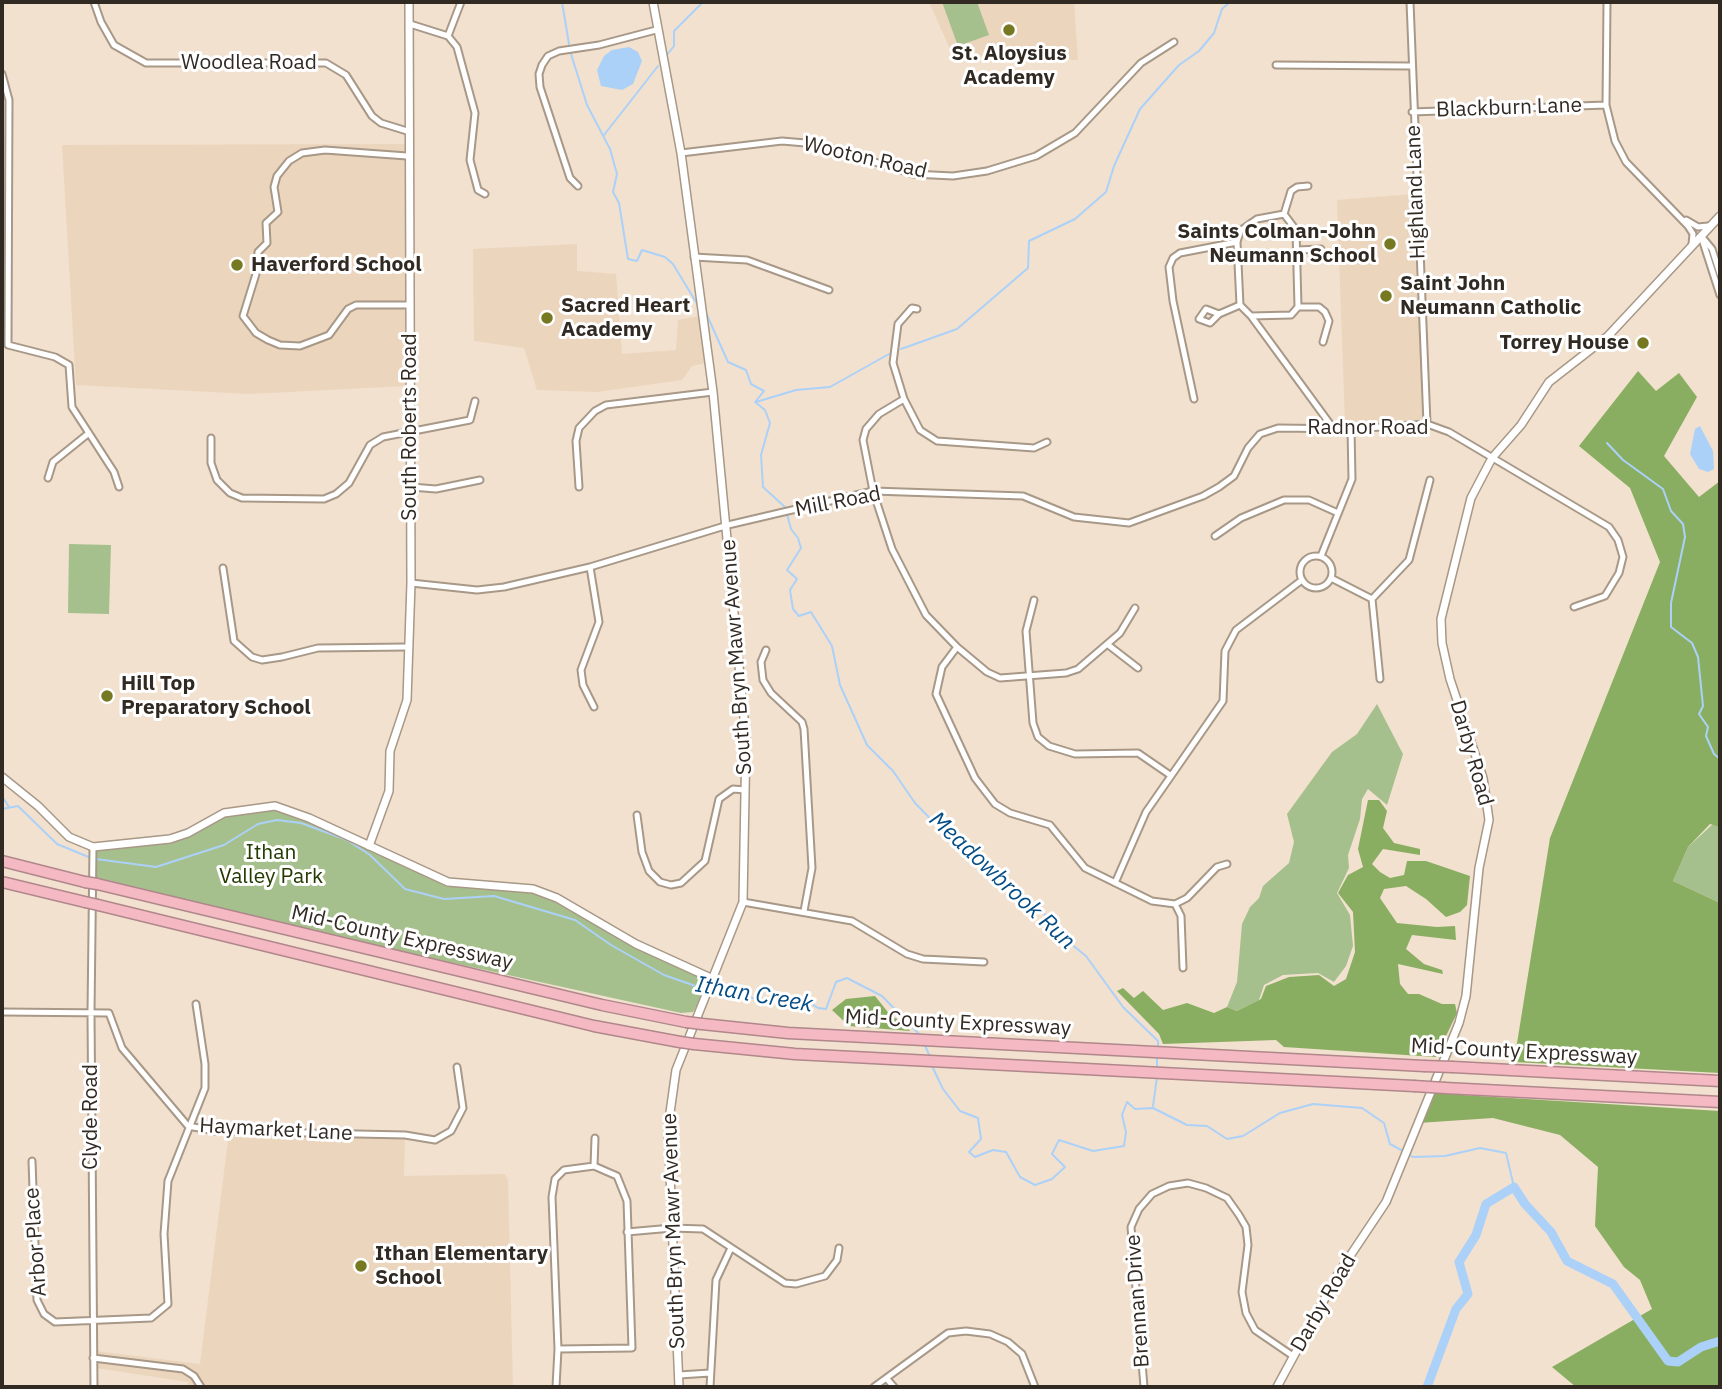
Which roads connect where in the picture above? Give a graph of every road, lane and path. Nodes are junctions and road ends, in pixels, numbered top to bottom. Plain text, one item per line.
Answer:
1 (94, 2) edge
2 (409, 2) edge
3 (461, 2) edge
4 (653, 2) edge
5 (1410, 2) edge
6 (1606, 2) edge
7 (410, 24) junction
8 (656, 30) junction
9 (448, 36) junction
10 (1174, 42) dead end
11 (1276, 65) dead end
12 (1410, 66) junction
13 (2, 74) edge
14 (1606, 105) junction
15 (1412, 112) junction
16 (407, 131) junction
17 (681, 153) junction
18 (407, 156) junction
19 (578, 186) dead end
20 (1308, 186) dead end
21 (485, 194) dead end
22 (1284, 214) junction
23 (1678, 214) junction
24 (1720, 216) edge
25 (1712, 225) junction
26 (1701, 236) junction
27 (1237, 242) junction
28 (1691, 247) junction
29 (1321, 249) dead end
30 (1297, 250) junction
31 (694, 257) junction
32 (1720, 274) edge
33 (829, 290) dead end
34 (1720, 295) edge
35 (410, 305) junction
36 (1240, 306) junction
37 (1298, 307) junction
38 (917, 309) dead end
39 (1219, 314) dead end
40 (1251, 316) junction
41 (1323, 342) dead end
42 (8, 345) junction
43 (2, 349) edge
44 (713, 392) junction
45 (904, 399) junction
46 (1194, 399) dead end
47 (475, 401) dead end
48 (1427, 424) junction
49 (1278, 428) joint
50 (1333, 428) junction
51 (1351, 429) junction
52 (89, 433) junction
53 (409, 433) junction
54 (211, 438) dead end
55 (1047, 442) dead end
56 (1492, 458) junction
57 (48, 478) dead end
58 (480, 480) dead end
59 (1430, 480) dead end
60 (119, 486) dead end
61 (411, 487) junction
62 (579, 487) dead end
63 (873, 491) junction
64 (1338, 513) junction
65 (728, 525) junction
66 (1215, 536) dead end
67 (1321, 556) junction
68 (590, 566) junction
69 (223, 568) dead end
70 (1331, 578) junction
71 (1302, 580) junction
72 (411, 583) junction
73 (1372, 599) junction
74 (1034, 600) dead end
75 (1574, 607) dead end
76 (1135, 608) dead end
77 (1107, 644) junction
78 (407, 647) junction
79 (957, 647) junction
80 (766, 650) dead end
81 (1138, 668) dead end
82 (1028, 676) junction
83 (1380, 679) dead end
84 (594, 707) dead end
85 (1170, 775) junction
86 (2, 777) edge
87 (746, 790) junction
88 (637, 815) dead end
89 (369, 846) junction
90 (93, 847) junction
91 (2, 861) edge
92 (1227, 864) dead end
93 (2, 882) edge
94 (1115, 883) junction
95 (743, 902) junction
96 (1175, 904) junction
97 (804, 911) junction
98 (984, 962) dead end
99 (1183, 968) dead end
100 (713, 979) junction
101 (196, 1004) dead end
102 (2, 1012) edge
103 (91, 1013) junction
104 (457, 1067) dead end
105 (1720, 1081) edge
106 (1720, 1102) edge
107 (188, 1126) junction
108 (595, 1138) dead end
109 (32, 1161) dead end
110 (594, 1166) junction
111 (672, 1228) junction
112 (627, 1232) junction
113 (731, 1248) junction
114 (839, 1248) dead end
115 (92, 1321) junction
116 (558, 1349) junction
117 (1293, 1356) junction
118 (93, 1358) junction
119 (710, 1373) junction
120 (679, 1375) junction
121 (887, 1379) junction
122 (94, 1387) edge
123 (201, 1387) edge
124 (556, 1387) edge
125 (679, 1387) edge
126 (710, 1387) edge
127 (874, 1387) edge
128 (894, 1387) edge
129 (1035, 1387) edge
130 (1144, 1387) edge
131 (1277, 1387) edge

1 - 16 street, Woodlea Road
2 - 7 main road, South Roberts Road
3 - 9 street
4 - 8 main road, South Bryn Mawr Avenue
5 - 12 street, Highland Lane
6 - 14 street
7 - 9 street
7 - 16 main road, South Roberts Road
8 - 17 main road, South Bryn Mawr Avenue
8 - 19 street
9 - 21 street
10 - 17 street, Wooton Road
11 - 12 street
12 - 15 street, Highland Lane
13 - 42 street
14 - 15 street, Blackburn Lane
14 - 23 street
15 - 48 street, Highland Lane
16 - 18 main road, South Roberts Road
17 - 31 main road, South Bryn Mawr Avenue
18 - 35 main road, South Roberts Road
18 - 35 street
20 - 22 street
22 - 27 street
22 - 30 street
23 - 25 street
23 - 28 street
24 - 25 main road, Darby Road
25 - 26 main road, Darby Road
26 - 28 main road, Darby Road
26 - 32 street
26 - 34 street
27 - 36 street
27 - 46 street
28 - 56 main road, Darby Road
29 - 30 street
30 - 37 street
31 - 33 street
31 - 44 main road, South Bryn Mawr Avenue
35 - 53 main road, South Roberts Road
36 - 39 street
36 - 40 street
37 - 40 street
37 - 41 street
38 - 45 street
40 - 50 street
42 - 43 street
42 - 52 street
44 - 62 street
44 - 65 main road, South Bryn Mawr Avenue
45 - 55 street
45 - 63 street
47 - 53 street
48 - 51 street, Radnor Road
48 - 56 street, Radnor Road
49 - 50 street, Radnor Road
49 - 63 street, Mill Road
50 - 51 street, Radnor Road
51 - 64 street
52 - 57 street
52 - 60 street
53 - 54 street
53 - 61 main road, South Roberts Road
56 - 75 street, Radnor Road
56 - 117 main road, Darby Road
58 - 61 street
59 - 73 street
61 - 72 main road, South Roberts Road
63 - 65 street, Mill Road
63 - 79 street
64 - 66 street
64 - 67 street
65 - 68 street, Mill Road
65 - 87 main road, South Bryn Mawr Avenue
67 - 70 street
67 - 71 street
68 - 72 street, Mill Road
68 - 84 street
69 - 78 street
70 - 71 street
70 - 73 street
71 - 85 street
72 - 78 main road, South Roberts Road
73 - 83 street
74 - 82 street
76 - 77 street
77 - 81 street
77 - 82 street
78 - 89 main road, South Roberts Road
79 - 82 street
79 - 94 street
80 - 97 street
82 - 85 street
85 - 94 street
86 - 90 main road
87 - 88 street
87 - 95 main road, South Bryn Mawr Avenue
89 - 90 main road
89 - 100 main road
90 - 103 street, Clyde Road
91 - 105 highway, Mid-County Expressway, bridge
92 - 96 street
93 - 106 highway, Mid-County Expressway, bridge
94 - 96 street
95 - 97 street
95 - 100 main road, South Bryn Mawr Avenue
96 - 99 street
97 - 98 street
100 - 111 main road, South Bryn Mawr Avenue
101 - 107 street
102 - 103 street
103 - 107 street, Haymarket Lane
103 - 115 street, Clyde Road
104 - 107 street, Haymarket Lane
107 - 115 street
108 - 110 street
109 - 115 street, Arbor Place
110 - 112 street
110 - 116 street
111 - 112 street
111 - 113 street
111 - 120 main road, South Bryn Mawr Avenue
112 - 116 street
113 - 114 street
113 - 119 street
115 - 118 street, Clyde Road
116 - 124 street
117 - 130 street, Brennan Drive
117 - 131 main road, Darby Road
118 - 122 street, Clyde Road
118 - 123 street
119 - 120 street
119 - 126 street
120 - 125 main road, South Bryn Mawr Avenue
121 - 127 street
121 - 128 street
121 - 129 street

